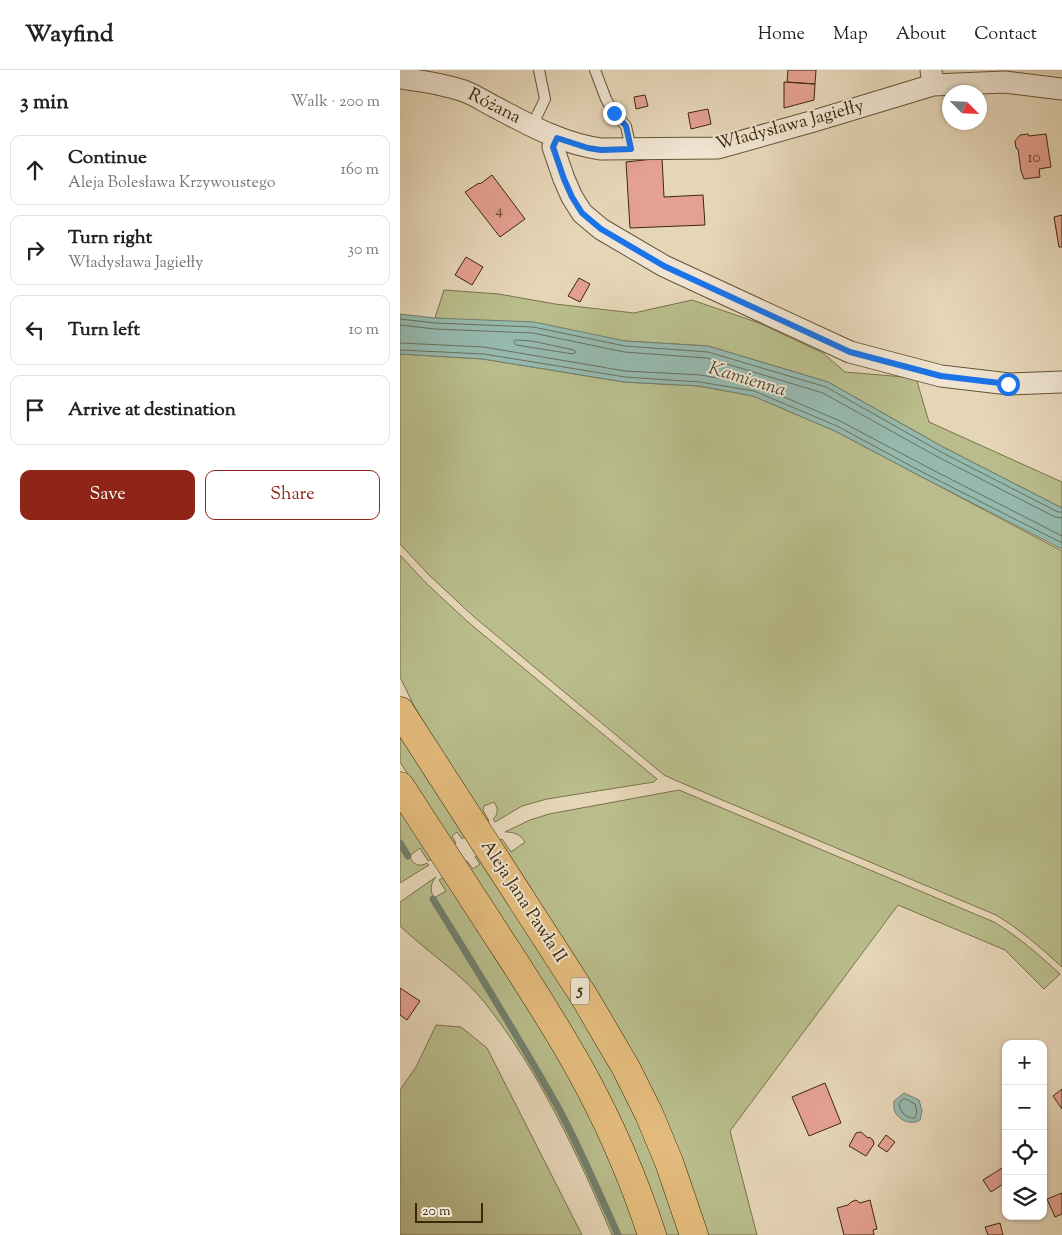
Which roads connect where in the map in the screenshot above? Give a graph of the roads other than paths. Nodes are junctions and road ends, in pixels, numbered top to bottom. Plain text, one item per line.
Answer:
1 (539, 70) edge
2 (595, 70) edge
3 (400, 78) edge
4 (932, 78) edge
5 (1062, 89) edge
6 (532, 126) junction
7 (557, 138) junction
8 (631, 149) junction
9 (1062, 382) edge
10 (400, 711) edge
11 (400, 786) edge
12 (652, 1235) edge
13 (694, 1235) edge

1 - 6 lane
2 - 8 lane
3 - 6 street, Różana
4 - 5 street, Władysława Jagiełły
4 - 8 street, Władysława Jagiełły
6 - 7 street, Różana
7 - 8 street, Władysława Jagiełły
7 - 9 street
10 - 13 main road, Aleja Jana Pawła II / 5
11 - 12 main road, 5

